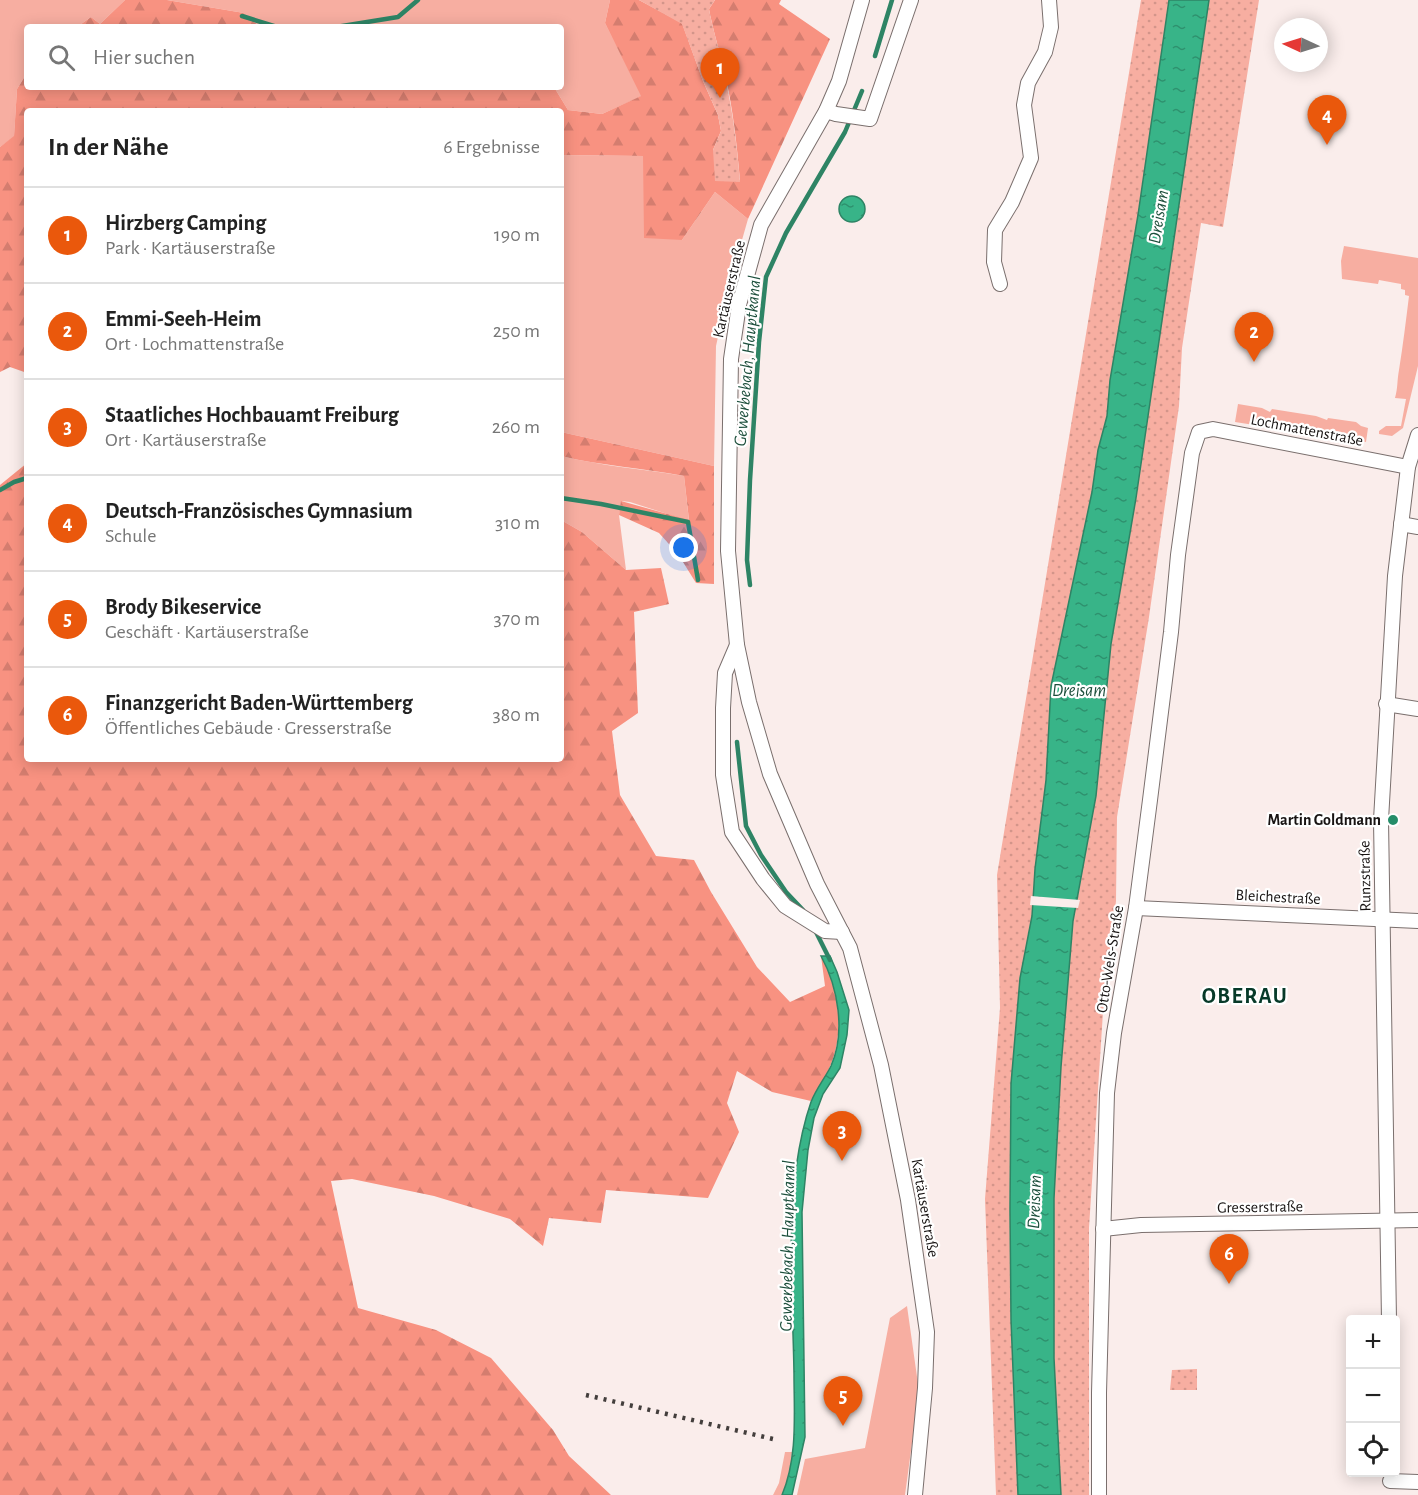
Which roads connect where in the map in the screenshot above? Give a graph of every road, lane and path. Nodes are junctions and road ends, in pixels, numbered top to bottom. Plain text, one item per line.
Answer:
1 (862, 0) edge
2 (911, 0) edge
3 (1049, 0) edge
4 (831, 112) junction
5 (1000, 284) dead end
6 (1199, 432) joint
7 (1418, 435) edge
8 (1408, 467) junction
9 (1401, 524) junction
10 (1418, 527) edge
11 (736, 645) junction
12 (1386, 704) junction
13 (1418, 709) edge
14 (1136, 908) junction
15 (1382, 919) junction
16 (1418, 921) edge
17 (842, 932) junction
18 (1418, 1220) edge
19 (1388, 1221) junction
20 (1103, 1229) junction
21 (1389, 1315) edge
22 (1418, 1482) edge
23 (1390, 1483) edge
24 (915, 1495) edge
25 (1099, 1495) edge

1 - 4 street, Kartäuserstraße
2 - 4 street
3 - 5 street
4 - 11 street, Kartäuserstraße
6 - 8 street, Lochmattenstraße
6 - 14 street, Otto-Wels-Straße
7 - 8 street, Runzstraße
8 - 9 street, Runzstraße
9 - 10 street
9 - 12 street, Runzstraße
11 - 17 street, Kartäuserstraße
11 - 17 street, Kartäuserstraße
12 - 13 street
12 - 15 street, Runzstraße
14 - 15 street, Bleichestraße
14 - 20 street, Otto-Wels-Straße
15 - 16 street, Bleichestraße
15 - 19 street, Runzstraße
17 - 24 street, Kartäuserstraße
18 - 19 street, Gresserstraße
19 - 20 street, Gresserstraße
19 - 21 street, Runzstraße
20 - 25 street, Otto-Wels-Straße
22 - 23 street

